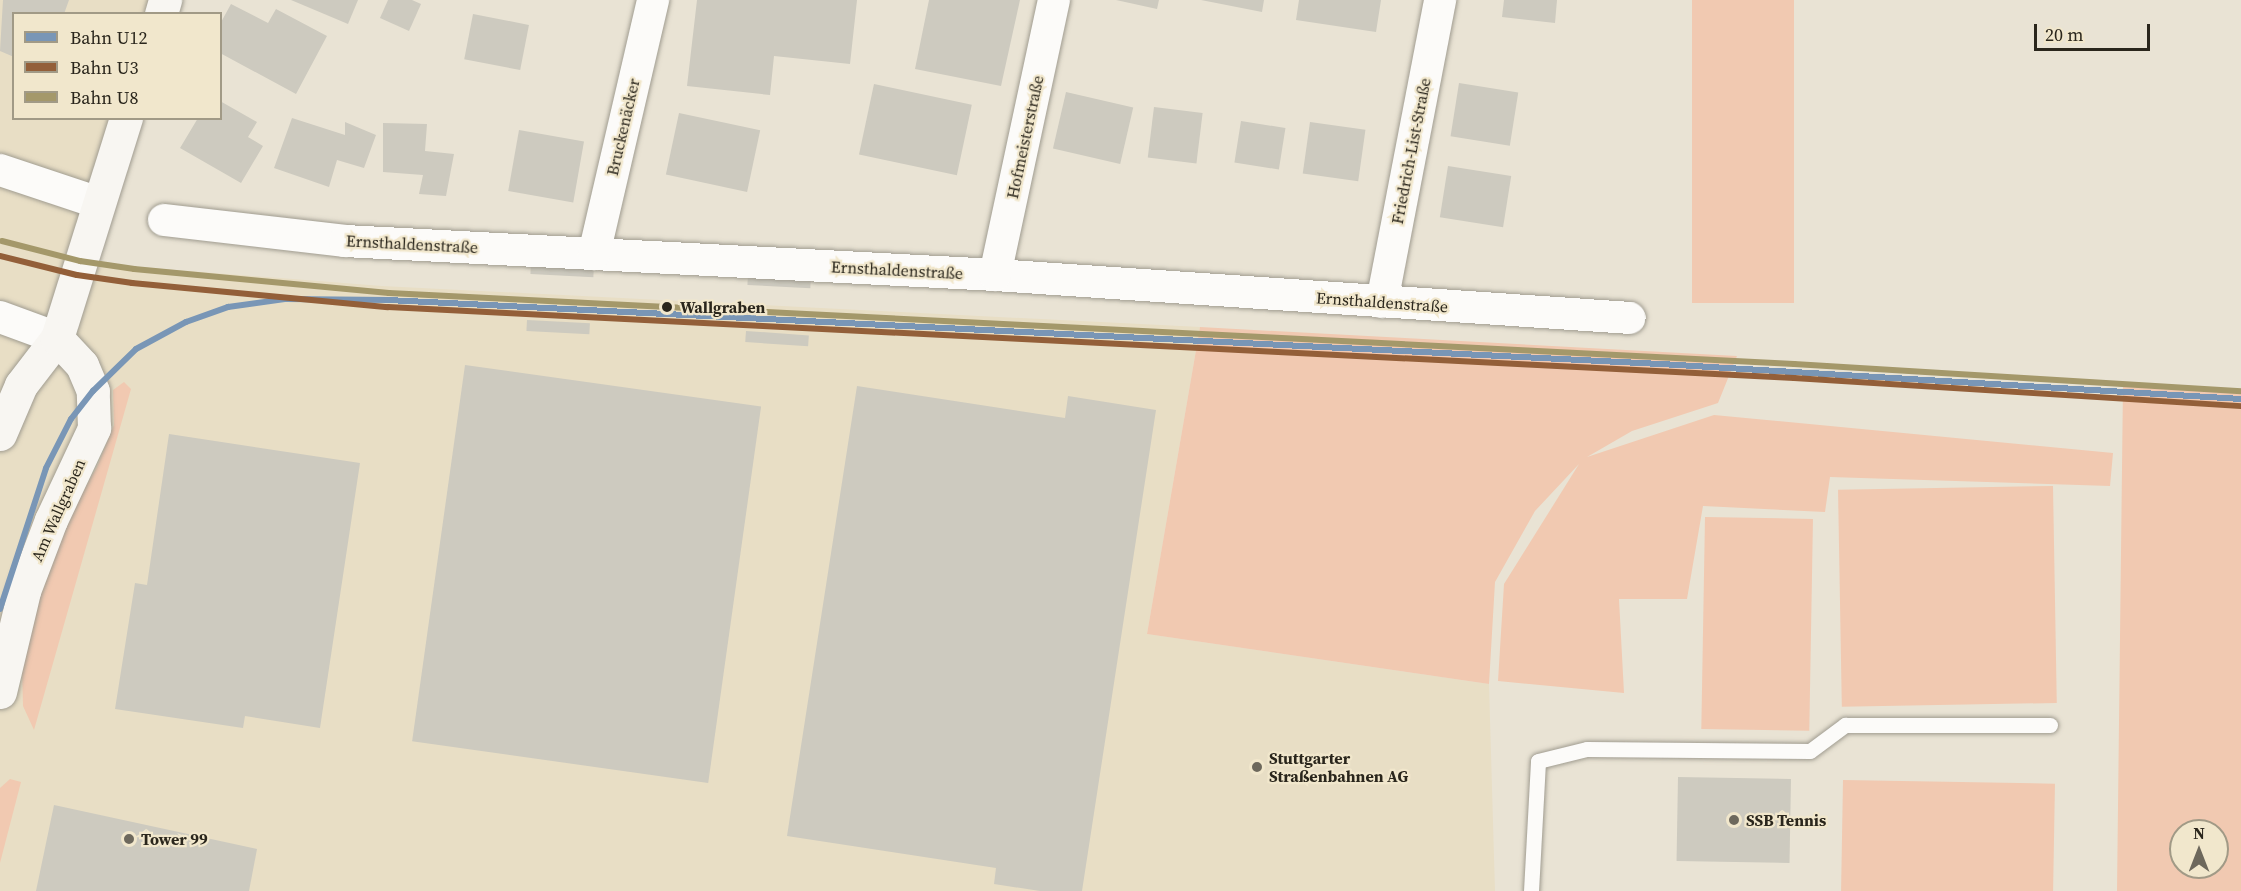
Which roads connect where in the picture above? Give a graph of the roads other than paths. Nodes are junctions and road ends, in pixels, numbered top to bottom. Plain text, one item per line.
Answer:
1 (653, 0) edge
2 (1054, 0) edge
3 (1440, 0) edge
4 (125, 120) edge
5 (0, 170) edge
6 (99, 203) junction
7 (164, 220) dead end
8 (594, 254) junction
9 (995, 275) junction
10 (1382, 302) junction
11 (0, 317) edge
12 (1630, 318) dead end
13 (57, 338) junction
14 (0, 434) edge
15 (0, 692) edge
16 (2050, 725) dead end
17 (1531, 891) edge

1 - 8 street, Bruckenäcker
2 - 9 street, Hofmeisterstraße
3 - 10 street, Friedrich-List-Straße
4 - 6 street
5 - 6 street
6 - 13 street
7 - 8 street, Ernsthaldenstraße
8 - 9 street, Ernsthaldenstraße
9 - 10 street, Ernsthaldenstraße
10 - 12 street, Ernsthaldenstraße
11 - 13 street
13 - 14 street
13 - 15 street, Am Wallgraben
16 - 17 lane

